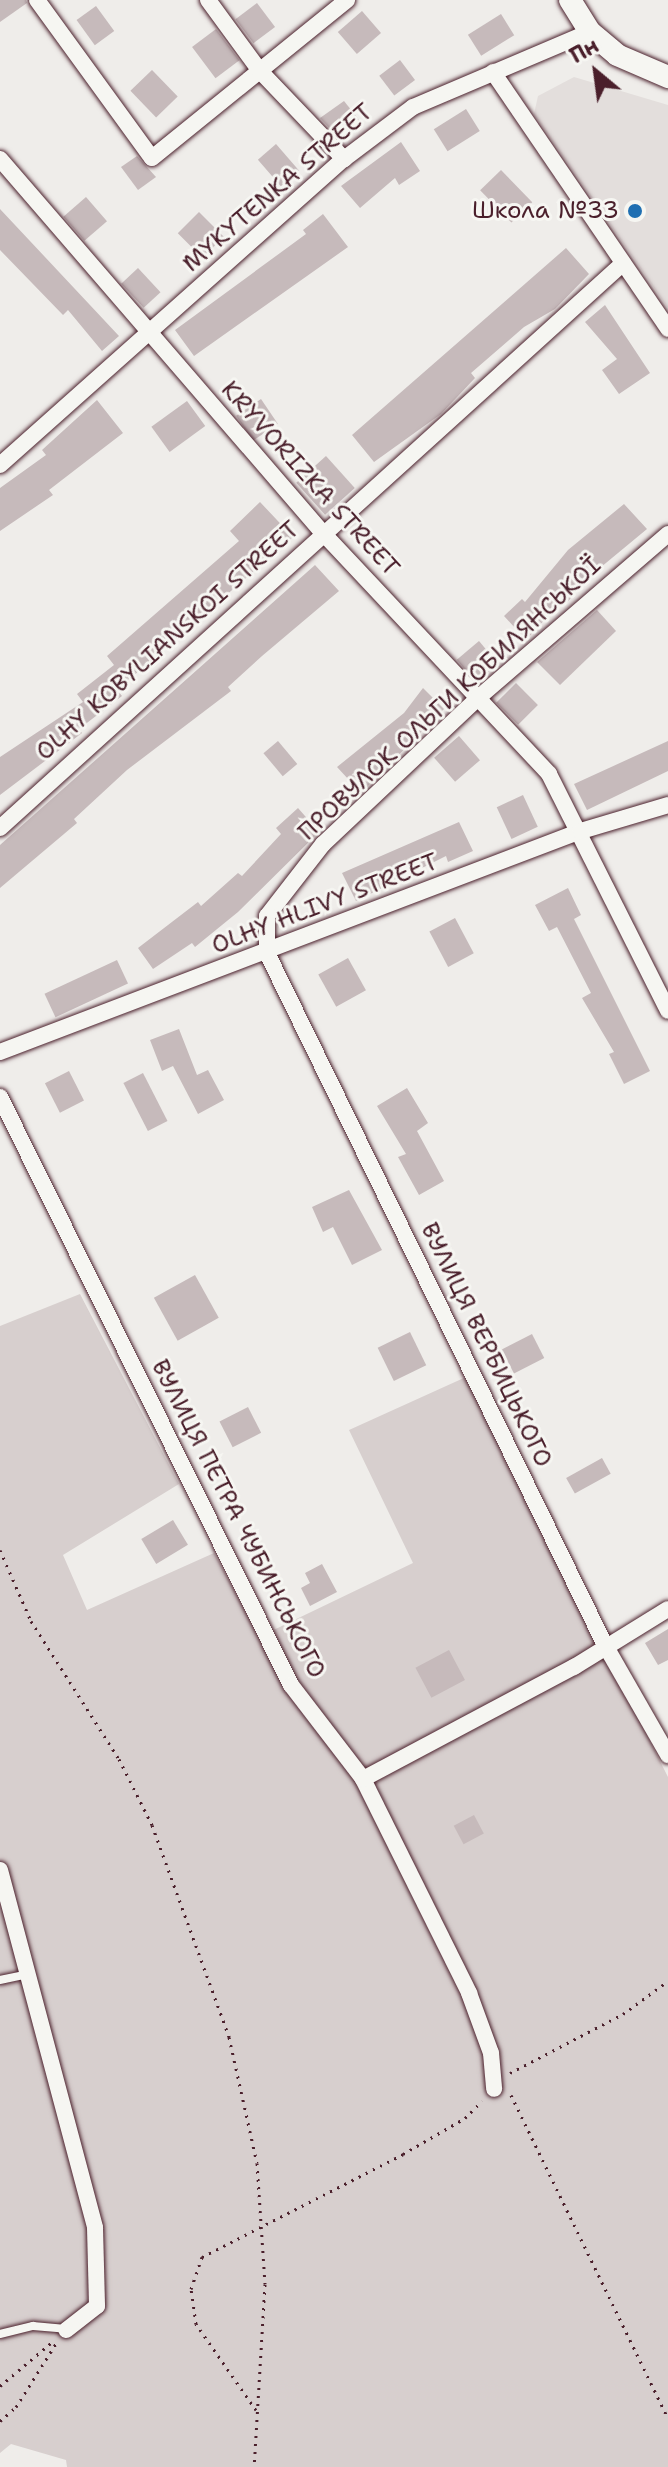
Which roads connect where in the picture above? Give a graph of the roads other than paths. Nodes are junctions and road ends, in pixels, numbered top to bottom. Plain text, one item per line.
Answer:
1 (37, 0) edge
2 (208, 0) edge
3 (347, 0) edge
4 (570, 0) edge
5 (590, 32) junction
6 (260, 71) junction
7 (493, 72) junction
8 (668, 77) edge
9 (0, 159) edge
10 (344, 159) junction
11 (620, 266) junction
12 (668, 329) edge
13 (151, 334) junction
14 (0, 465) edge
15 (322, 532) junction
16 (668, 534) edge
17 (478, 698) junction
18 (668, 805) edge
19 (0, 828) edge
20 (581, 831) junction
21 (267, 953) junction
22 (668, 1011) edge
23 (0, 1052) edge
24 (0, 1097) edge
25 (668, 1609) edge
26 (605, 1645) junction
27 (668, 1755) edge
28 (363, 1779) junction
29 (0, 1870) edge
30 (24, 1975) junction
31 (0, 1980) edge
32 (498, 2083) road end
33 (66, 2330) joint
34 (0, 2334) edge

1 - 6 street
2 - 6 street
3 - 6 street
4 - 5 street
5 - 7 street, MYKYTENKA STREET
5 - 8 street
6 - 10 street
7 - 10 street, MYKYTENKA STREET
7 - 11 street
9 - 13 street, KRYVORIZKA STREET
10 - 13 street, MYKYTENKA STREET
11 - 12 street
11 - 15 street, OLHY KOBYLIANSKOI STREET
13 - 14 street, MYKYTENKA STREET
13 - 15 street, KRYVORIZKA STREET
15 - 17 street, KRYVORIZKA STREET
15 - 19 street, OLHY KOBYLIANSKOI STREET
16 - 17 street, ПРОВУЛОК ОЛЬГИ КОБИЛЯНСЬКОЇ
17 - 20 street, KRYVORIZKA STREET
17 - 21 street, ПРОВУЛОК ОЛЬГИ КОБИЛЯНСЬКОЇ
18 - 20 street, OLHY HLIVY STREET
20 - 21 street, OLHY HLIVY STREET
20 - 22 street, KRYVORIZKA STREET
21 - 23 street, OLHY HLIVY STREET
21 - 26 street, ВУЛИЦЯ ВЕРБИЦЬКОГО
24 - 28 street, ВУЛИЦЯ ПЕТРА ЧУБИНСЬКОГО
25 - 26 street
26 - 27 street, ВУЛИЦЯ ВЕРБИЦЬКОГО
26 - 28 street
28 - 32 street, ВУЛИЦЯ ПЕТРА ЧУБИНСЬКОГО
29 - 30 street
30 - 31 lane
30 - 33 street
33 - 34 lane

